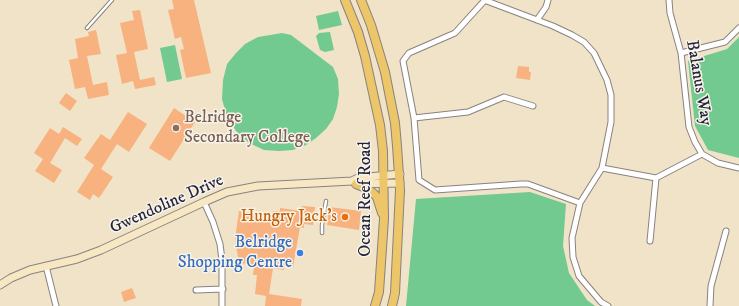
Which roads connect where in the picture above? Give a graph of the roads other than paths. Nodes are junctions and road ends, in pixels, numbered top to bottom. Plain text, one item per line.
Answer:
1 (112, 0) edge
2 (345, 0) edge
3 (361, 0) edge
4 (485, 0) edge
5 (548, 0) edge
6 (669, 0) edge
7 (536, 20) junction
8 (87, 28) dead end
9 (739, 28) edge
10 (681, 53) junction
11 (533, 106) dead end
12 (414, 118) junction
13 (702, 154) junction
14 (602, 168) junction
15 (739, 168) edge
16 (400, 174) junction
17 (656, 178) junction
18 (384, 179) junction
19 (354, 182) junction
20 (400, 183) junction
21 (326, 201) dead end
22 (204, 202) junction
23 (580, 203) junction
24 (384, 219) junction
25 (726, 231) dead end
26 (322, 233) dead end
27 (650, 241) dead end
28 (46, 266) junction
29 (0, 285) edge
30 (223, 289) junction
31 (196, 290) dead end
32 (56, 306) edge
33 (222, 306) edge
34 (375, 306) edge
35 (392, 306) edge
36 (608, 306) edge
37 (710, 306) edge

1 - 8 lane
2 - 18 main road, Ocean Reef Road
3 - 16 main road, Ocean Reef Road
4 - 7 street
4 - 12 street
5 - 7 street
6 - 10 street, Balanus Way
7 - 14 street
9 - 10 street
10 - 13 street, Balanus Way
11 - 12 street
12 - 23 street
13 - 15 street
13 - 17 street
14 - 17 street
14 - 23 street
16 - 18 street, Gwendoline Drive
16 - 20 main road, Ocean Reef Road
17 - 27 street
18 - 19 street, Gwendoline Drive
18 - 20 street, Gwendoline Drive
18 - 24 main road, Ocean Reef Road
19 - 22 street, Gwendoline Drive
19 - 24 main road
20 - 35 main road, Ocean Reef Road
21 - 26 lane
22 - 28 street, Gwendoline Drive
22 - 30 street
23 - 36 street
24 - 34 main road, Ocean Reef Road
25 - 37 street
28 - 29 street, Gwendoline Drive
28 - 32 street
30 - 31 street
30 - 33 street

